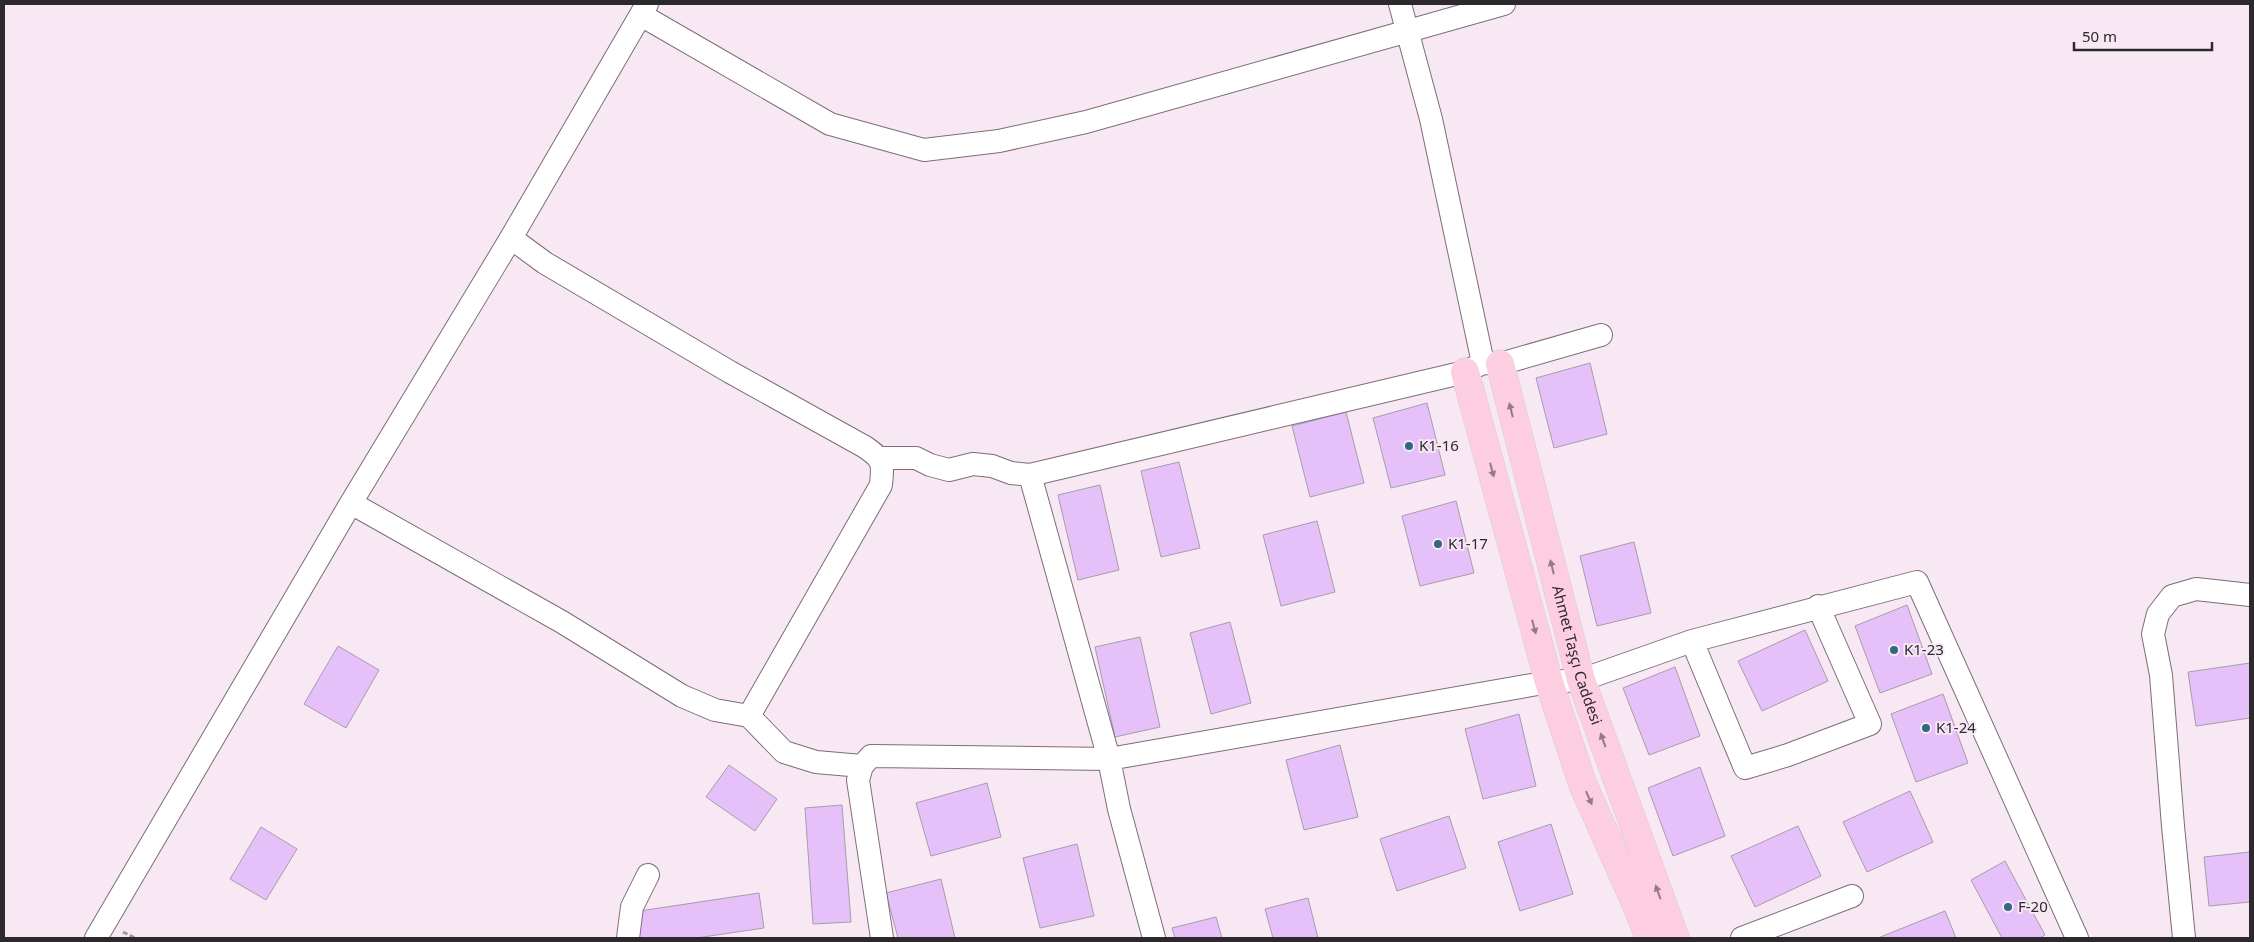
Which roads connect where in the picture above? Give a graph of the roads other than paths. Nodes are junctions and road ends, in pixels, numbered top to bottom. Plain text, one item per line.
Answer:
1 (1400, 4) edge
2 (1504, 4) edge
3 (644, 9) edge
4 (1407, 32) junction
5 (511, 238) junction
6 (1602, 335) dead end
7 (1483, 366) junction
8 (880, 458) junction
9 (1030, 475) junction
10 (351, 503) junction
11 (2250, 595) edge
12 (1818, 606) junction
13 (1692, 641) junction
14 (1581, 680) junction
15 (1549, 682) junction
16 (749, 716) junction
17 (1109, 759) junction
18 (862, 766) junction
19 (648, 875) dead end
20 (1852, 896) dead end
21 (1783, 931) edge
22 (96, 938) edge
23 (628, 938) edge
24 (882, 938) edge
25 (1154, 938) edge
26 (1650, 938) edge
27 (1675, 938) edge
28 (1742, 938) edge
29 (2077, 938) edge
30 (2184, 938) edge

1 - 4 street
2 - 4 street
3 - 4 street
3 - 5 street
4 - 7 street
5 - 8 street
5 - 10 street
6 - 7 street
7 - 9 street
14 -> 7 main road, Ahmet Taşçı Caddesi
7 -> 15 main road
8 - 9 street
8 - 16 street
9 - 17 street
10 - 16 street
10 - 22 street
11 - 30 street
12 - 13 street
12 - 13 street
12 - 29 street
13 - 14 street
14 - 15 street
27 -> 14 main road, Ahmet Taşçı Caddesi
15 - 17 street
15 -> 26 main road
16 - 18 street
17 - 18 street
17 - 25 street
18 - 24 street
19 - 23 street
20 - 21 street
21 - 28 street

